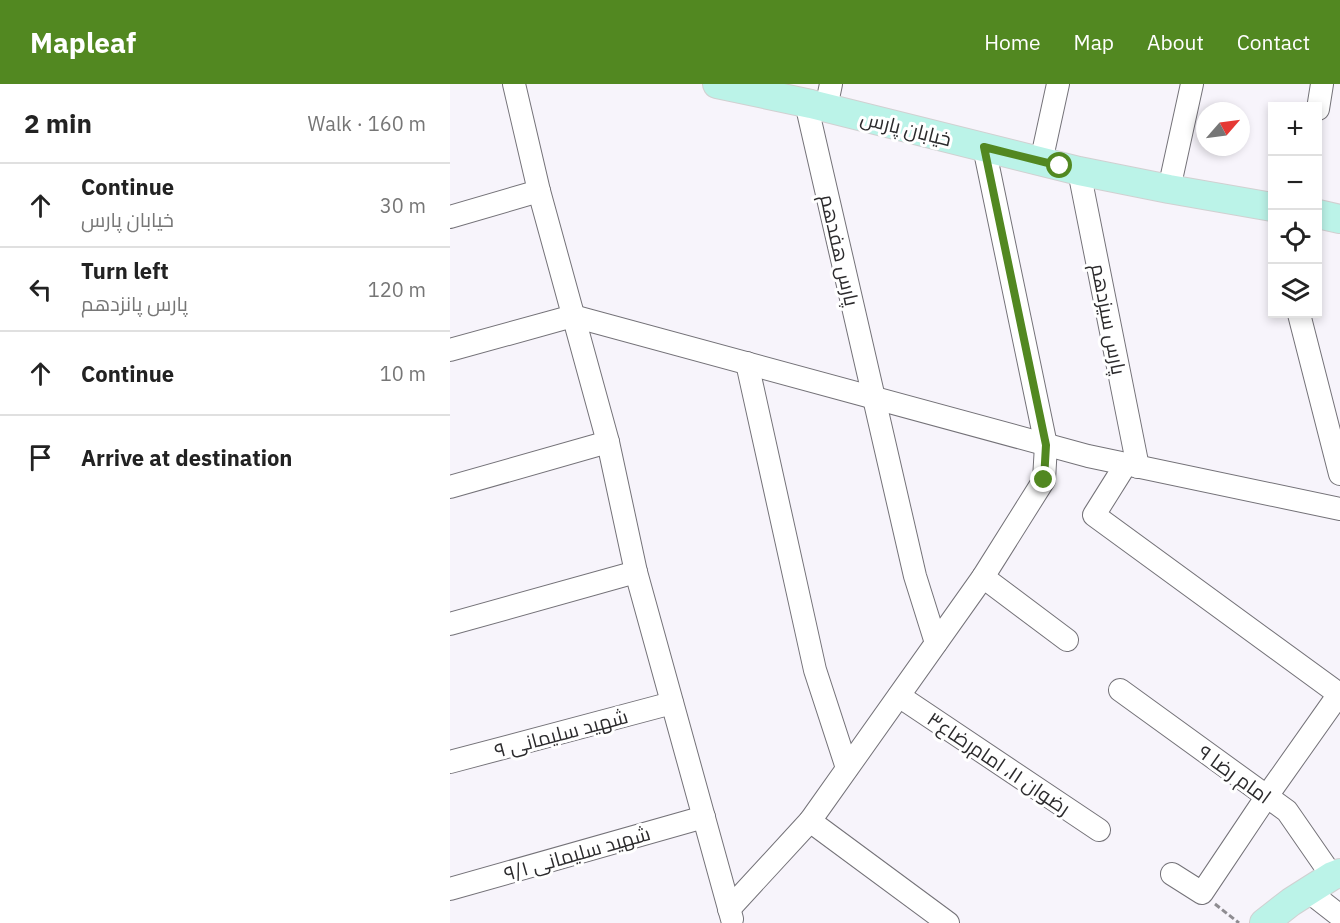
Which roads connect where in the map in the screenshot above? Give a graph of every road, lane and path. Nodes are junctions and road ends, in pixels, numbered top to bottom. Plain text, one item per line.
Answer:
1 (514, 84) edge
2 (717, 84) edge
3 (1058, 84) edge
4 (1192, 84) edge
5 (1322, 84) edge
6 (821, 98) edge
7 (1318, 102) edge
8 (984, 147) junction
9 (1041, 162) junction
10 (1079, 171) junction
11 (1169, 189) junction
12 (539, 191) junction
13 (1268, 206) edge
14 (1322, 215) edge
15 (450, 217) edge
16 (1340, 219) edge
17 (573, 316) junction
18 (1300, 318) edge
19 (450, 350) edge
20 (747, 363) junction
21 (875, 398) junction
22 (608, 442) junction
23 (1046, 445) junction
24 (1132, 465) junction
25 (1340, 474) edge
26 (450, 488) edge
27 (1315, 504) junction
28 (1340, 509) edge
29 (1340, 526) edge
30 (636, 572) junction
31 (983, 577) junction
32 (450, 624) edge
33 (1066, 640) dead end
34 (936, 643) junction
35 (1120, 690) dead end
36 (1340, 693) edge
37 (898, 696) junction
38 (672, 704) junction
39 (450, 762) edge
40 (847, 768) junction
41 (1267, 796) junction
42 (704, 817) junction
43 (810, 821) junction
44 (1099, 830) dead end
45 (1172, 873) dead end
46 (1336, 874) edge
47 (450, 890) edge
48 (1308, 891) junction
49 (1202, 893) junction
50 (731, 916) edge
51 (1340, 916) edge
52 (948, 923) edge
53 (1239, 923) edge
54 (1264, 923) edge

1 - 12 street
2 - 6 main road, خیابان پارس
3 - 9 street
4 - 11 street
5 - 7 street
6 - 8 main road, خیابان پارس
6 - 21 street, پارس‌ هفدهم
8 - 9 main road, خیابان پارس
8 - 23 street
9 - 10 main road, خیابان پارس
10 - 11 main road, خیابان پارس
10 - 24 street, پارس‌ سیزدهم
11 - 13 main road, خیابان پارس
12 - 15 street
12 - 17 street
14 - 16 main road
17 - 19 street
17 - 20 street
17 - 22 street
18 - 25 street
20 - 21 street
20 - 40 street
21 - 23 street
21 - 34 street, پارس‌ هفدهم
22 - 26 street
22 - 30 street
23 - 24 street
23 - 31 street
24 - 27 street
24 - 36 street
27 - 28 street
27 - 29 street
30 - 32 street
30 - 38 street
31 - 33 street
31 - 34 street
34 - 37 street
35 - 41 street, امام رضا ۹
36 - 41 street
37 - 40 street
37 - 44 street, رضوان ۱۱، امام‌رضا‌ع‌۳
38 - 39 street, شهید سلیمانی ۹
38 - 42 street
40 - 43 street
41 - 46 street, امام رضا ۹
41 - 49 street
42 - 47 street, شهید سلیمانی ۹/۱
42 - 50 street
43 - 50 street
43 - 52 street
45 - 49 street
46 - 48 main road
48 - 51 street
48 - 54 main road
49 - 53 path

